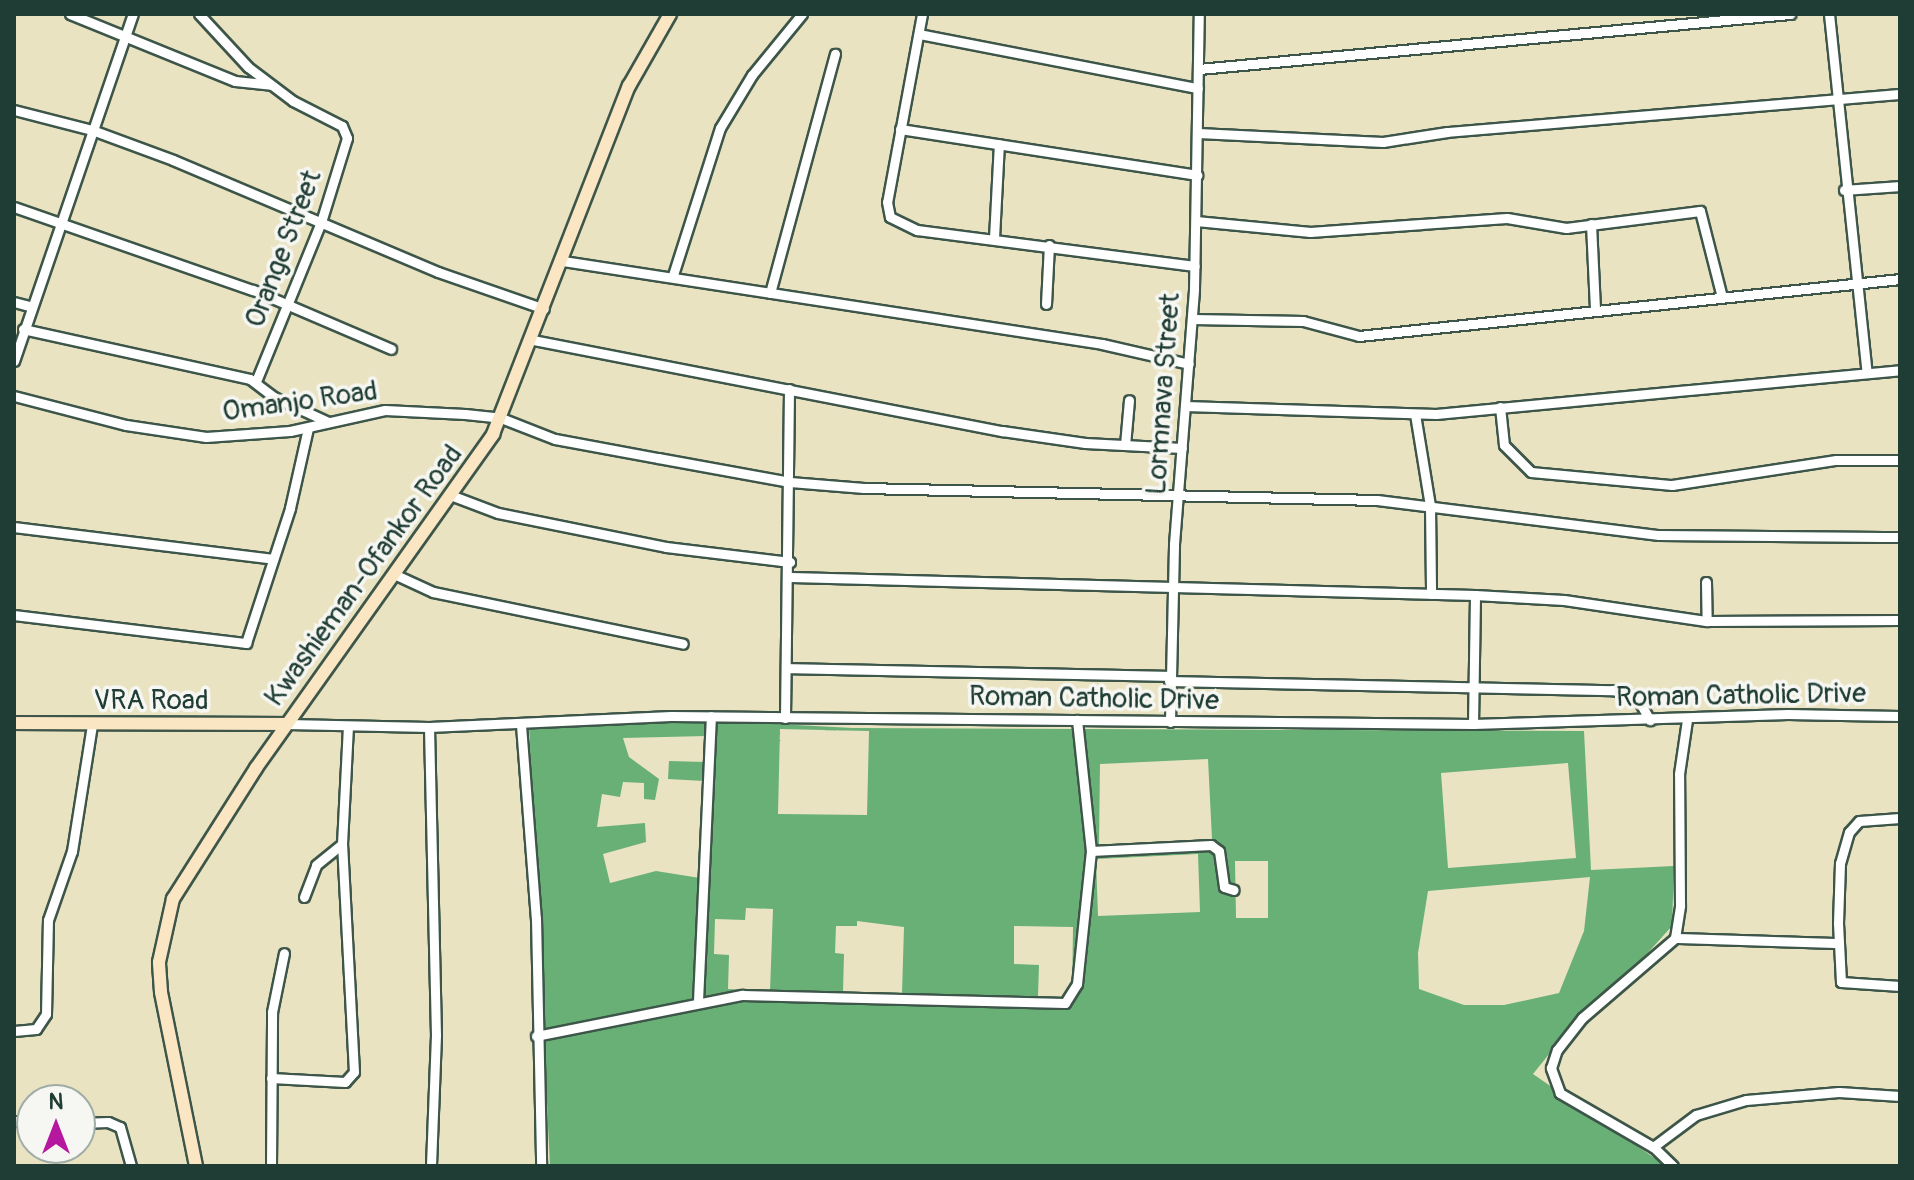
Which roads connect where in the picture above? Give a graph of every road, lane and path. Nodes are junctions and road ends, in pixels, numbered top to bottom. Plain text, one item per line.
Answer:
1 (70, 14) edge
2 (133, 14) edge
3 (199, 14) edge
4 (670, 14) edge
5 (802, 14) edge
6 (922, 14) edge
7 (1199, 14) edge
8 (1790, 14) edge
9 (1829, 14) edge
10 (919, 34) junction
11 (123, 38) junction
12 (835, 54) dead end
13 (1199, 69) junction
14 (271, 85) junction
15 (1198, 88) junction
16 (1900, 94) edge
17 (1835, 99) junction
18 (14, 110) edge
19 (900, 129) junction
20 (92, 130) junction
21 (1198, 133) junction
22 (999, 144) junction
23 (1197, 175) junction
24 (1900, 186) edge
25 (1844, 190) junction
26 (14, 207) edge
27 (1196, 221) junction
28 (321, 222) junction
29 (1591, 224) junction
30 (58, 225) junction
31 (994, 238) junction
32 (1049, 245) junction
33 (563, 261) junction
34 (1195, 266) junction
35 (673, 275) junction
36 (1900, 279) edge
37 (1856, 283) junction
38 (770, 293) junction
39 (1722, 297) junction
40 (14, 302) edge
41 (1046, 304) dead end
42 (29, 306) junction
43 (289, 306) junction
44 (544, 309) junction
45 (1595, 310) junction
46 (1193, 319) junction
47 (23, 329) junction
48 (533, 340) junction
49 (391, 349) dead end
50 (14, 361) edge
51 (1189, 364) junction
52 (1900, 370) edge
53 (1867, 373) junction
54 (256, 381) junction
55 (789, 389) junction
56 (14, 396) edge
57 (1129, 400) dead end
58 (1185, 406) junction
59 (1500, 407) junction
60 (1415, 414) junction
61 (501, 418) junction
62 (328, 422) junction
63 (308, 428) junction
64 (1125, 445) junction
65 (1182, 448) junction
66 (1900, 460) edge
67 (790, 482) junction
68 (453, 496) junction
69 (1178, 498) junction
70 (1430, 506) junction
71 (14, 527) edge
72 (1900, 537) edge
73 (273, 559) junction
74 (790, 562) junction
75 (396, 575) junction
76 (791, 577) junction
77 (1706, 582) dead end
78 (1172, 589) junction
79 (1431, 594) junction
80 (1475, 595) junction
81 (14, 615) edge
82 (1900, 620) edge
83 (1707, 621) junction
84 (683, 644) dead end
85 (786, 668) junction
86 (1169, 679) junction
87 (1474, 688) junction
88 (711, 716) junction
89 (1900, 716) edge
90 (785, 718) junction
91 (1077, 720) junction
92 (1650, 720) junction
93 (1687, 720) junction
94 (1170, 722) junction
95 (14, 723) edge
96 (287, 724) junction
97 (1473, 724) junction
98 (92, 725) junction
99 (521, 725) junction
100 (348, 727) junction
101 (429, 727) junction
102 (1900, 818) edge
103 (342, 844) junction
104 (1091, 851) junction
105 (1234, 890) dead end
106 (304, 897) dead end
107 (1675, 938) junction
108 (1838, 943) junction
109 (284, 953) dead end
110 (1900, 986) edge
111 (698, 1001) junction
112 (14, 1031) edge
113 (536, 1036) junction
114 (271, 1078) junction
115 (1900, 1096) edge
116 (96, 1122) edge
117 (1653, 1147) junction
118 (131, 1166) edge
119 (196, 1166) edge
120 (271, 1166) edge
121 (431, 1166) edge
122 (541, 1166) edge
123 (1673, 1166) edge

1 - 11 street
2 - 11 street
3 - 14 street
4 - 33 main road, Kwashieman-Ofankor Road
5 - 35 street
6 - 10 street
7 - 13 street, Lormnava Street
8 - 13 street
9 - 17 street
10 - 15 street
10 - 19 street
11 - 14 street
11 - 20 street
12 - 38 street
13 - 15 street, Lormnava Street
14 - 28 street, Orange Street
15 - 21 street, Lormnava Street
16 - 17 street
17 - 21 street
17 - 25 street
18 - 20 street
19 - 22 street
19 - 31 street
20 - 28 street
20 - 30 street
21 - 23 street, Lormnava Street
22 - 23 street
22 - 31 street
23 - 27 street, Lormnava Street
24 - 25 street
25 - 37 street
26 - 30 street
27 - 29 street
27 - 34 street, Lormnava Street
28 - 43 street, Orange Street
28 - 44 street
29 - 39 street
29 - 45 street
30 - 42 street
30 - 43 street
31 - 32 street
32 - 34 street
32 - 41 street
33 - 35 street
33 - 44 main road, Kwashieman-Ofankor Road
34 - 46 street, Lormnava Street
35 - 38 street
36 - 37 street
37 - 39 street
37 - 53 street
38 - 51 street
39 - 45 street
40 - 42 street
42 - 47 street
43 - 49 street
43 - 54 street, Orange Street
44 - 48 main road, Kwashieman-Ofankor Road
45 - 46 street
46 - 51 street, Lormnava Street
47 - 50 street
47 - 54 street
48 - 55 street
48 - 61 main road, Kwashieman-Ofankor Road
51 - 58 street, Lormnava Street
52 - 53 street
53 - 59 street
54 - 62 street
55 - 64 street
55 - 67 street
56 - 63 street, Omanjo Road
57 - 64 street
58 - 60 street
58 - 65 street, Lormnava Street
59 - 60 street
59 - 66 street
60 - 70 street
61 - 62 street, Omanjo Road
61 - 67 street, Omanjo Road
61 - 68 main road, Kwashieman-Ofankor Road
62 - 63 street, Omanjo Road
63 - 73 street
64 - 65 street
65 - 69 street, Lormnava Street
67 - 69 street, Omanjo Road
67 - 74 street
68 - 74 street
68 - 75 main road, Kwashieman-Ofankor Road
69 - 70 street, Omanjo Road
69 - 78 street, Lormnava Street
70 - 72 street, Omanjo Road
70 - 79 street
71 - 73 street
73 - 81 street
74 - 76 street
75 - 84 street
75 - 96 main road, Kwashieman-Ofankor Road
76 - 78 street
76 - 85 street
77 - 83 street
78 - 79 street
78 - 86 street, Lormnava Street
79 - 80 street
80 - 83 street
80 - 87 street
82 - 83 street
85 - 86 street
85 - 90 street
86 - 87 street
86 - 94 street, Lormnava Street
87 - 92 street
87 - 97 street
88 - 90 street, Roman Catholic Drive
88 - 99 street, Roman Catholic Drive
88 - 111 street
89 - 93 street, Roman Catholic Drive
90 - 91 street, Roman Catholic Drive
91 - 94 street, Roman Catholic Drive
91 - 104 street
92 - 93 street, Roman Catholic Drive
92 - 97 street, Roman Catholic Drive
93 - 107 street
94 - 97 street, Roman Catholic Drive
95 - 98 main road, VRA Road
96 - 98 main road, VRA Road
96 - 100 street, Roman Catholic Drive
96 - 119 main road, Kwashieman-Ofankor Road
98 - 112 street
99 - 101 street, Roman Catholic Drive
99 - 113 street
100 - 101 street, Roman Catholic Drive
100 - 103 street
101 - 121 street
102 - 108 street
103 - 106 street
103 - 114 street
104 - 105 street
104 - 111 street
107 - 108 street
107 - 117 street
108 - 110 street
109 - 114 street
111 - 113 street
113 - 122 street
114 - 120 street
115 - 117 street
116 - 118 street
117 - 123 street

